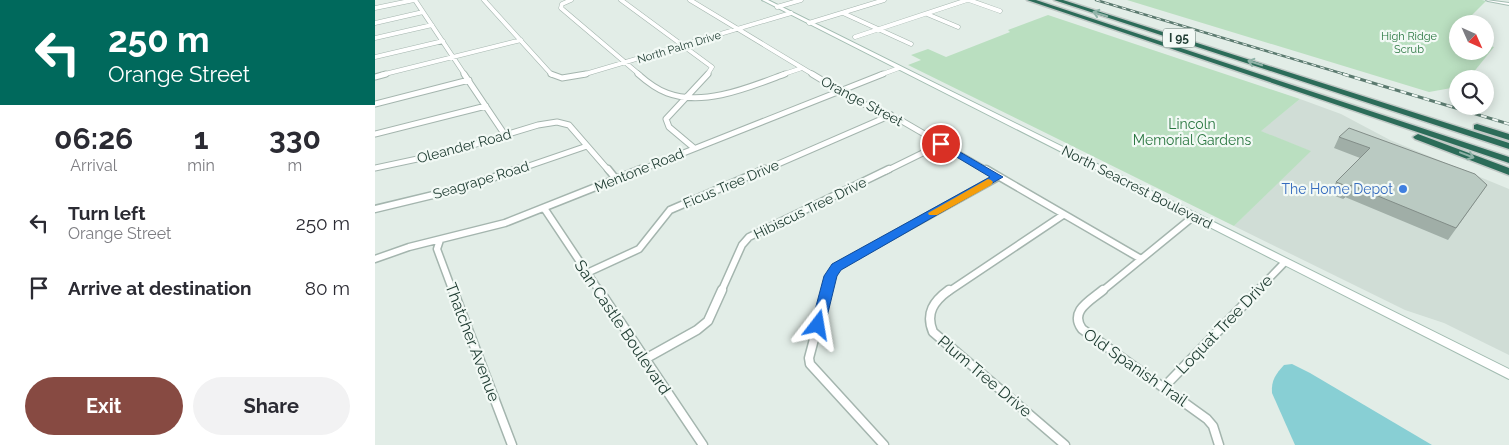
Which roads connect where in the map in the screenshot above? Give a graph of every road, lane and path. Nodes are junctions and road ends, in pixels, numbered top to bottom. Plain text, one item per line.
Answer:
1 (414, 0) edge
2 (484, 0) edge
3 (571, 0) edge
4 (621, 0) edge
5 (689, 0) edge
6 (764, 0) edge
7 (801, 0) edge
8 (884, 0) edge
9 (968, 0) edge
10 (1030, 0) edge
11 (1057, 0) edge
12 (1488, 0) edge
13 (1509, 4) edge
14 (777, 6) junction
15 (375, 8) edge
16 (1001, 11) dead end
17 (423, 12) junction
18 (791, 13) junction
19 (845, 13) junction
20 (927, 14) junction
21 (375, 23) edge
22 (811, 23) junction
23 (432, 25) junction
24 (958, 27) dead end
25 (738, 29) junction
26 (880, 29) junction
27 (375, 38) edge
28 (855, 38) dead end
29 (521, 40) junction
30 (443, 41) junction
31 (911, 44) dead end
32 (685, 45) junction
33 (375, 57) edge
34 (453, 58) junction
35 (625, 63) junction
36 (802, 68) junction
37 (899, 68) junction
38 (375, 77) edge
39 (1302, 77) junction
40 (469, 80) junction
41 (840, 91) junction
42 (688, 96) junction
43 (1325, 97) junction
44 (375, 104) edge
45 (486, 106) junction
46 (891, 115) junction
47 (375, 134) edge
48 (505, 135) junction
49 (1509, 137) edge
50 (941, 144) junction
51 (587, 146) junction
52 (1509, 146) edge
53 (694, 148) junction
54 (1509, 160) edge
55 (375, 168) edge
56 (1509, 172) edge
57 (998, 177) junction
58 (616, 179) junction
59 (544, 208) junction
60 (375, 209) edge
61 (1063, 215) junction
62 (1194, 216) junction
63 (440, 240) junction
64 (375, 259) edge
65 (1141, 259) junction
66 (1285, 262) junction
67 (587, 273) junction
68 (645, 359) junction
69 (1509, 374) edge
70 (1164, 387) junction
71 (513, 445) edge
72 (703, 445) edge
73 (884, 445) edge
74 (1065, 445) edge
75 (1219, 445) edge

1 - 15 street
1 - 17 street
2 - 29 street
3 - 35 street
4 - 32 street
5 - 25 street, Orange Street
6 - 14 street, North Seacrest Boulevard
7 - 14 street
8 - 19 street
9 - 16 street
9 - 20 street
10 - 43 highway, I 95
39 -> 11 highway, I 95
12 - 13 street
14 - 18 street, North Seacrest Boulevard
17 - 21 street
17 - 23 street
18 - 22 street, North Seacrest Boulevard
18 - 25 street, North Palm Drive
19 - 22 street
19 - 26 street
20 - 24 street
20 - 26 street
22 - 37 street, North Seacrest Boulevard
23 - 27 street
23 - 30 street
25 - 32 street, North Palm Drive
25 - 36 street, Orange Street
26 - 28 street
26 - 31 street
29 - 34 street
29 - 35 street, North Palm Drive
30 - 33 street
30 - 34 street
32 - 35 street, North Palm Drive
32 - 42 street
34 - 38 street
34 - 40 street
35 - 42 street
36 - 41 street, Orange Street
36 - 42 street
37 - 41 street, Mentone Road
37 - 62 street, North Seacrest Boulevard
39 - 49 highway
39 - 52 highway, I 95
40 - 44 street
40 - 45 street
41 - 46 street, Orange Street
41 - 53 street, Mentone Road
42 - 53 street
43 - 54 highway, I 95
43 -> 56 highway
45 - 47 street
45 - 48 street
46 - 50 street, Orange Street
46 - 67 street, Ficus Tree Drive
48 - 51 street, Oleander Road
48 - 55 street, Oleander Road
50 - 57 street, Orange Street
50 - 68 street, Hibiscus Tree Drive
51 - 58 street
51 - 60 street, Seagrape Road
53 - 58 street, Mentone Road
57 - 61 street, Orange Street
57 - 73 street
58 - 59 street, Mentone Road
59 - 63 street, Mentone Road
59 - 67 street, San Castle Boulevard
61 - 65 street, Orange Street
61 - 74 street, Plum Tree Drive
62 - 65 street, Old Spanish Trail
62 - 66 street, North Seacrest Boulevard
63 - 64 street, Mentone Road
63 - 71 street, Thatcher Avenue
65 - 70 street, Old Spanish Trail
66 - 69 street, North Seacrest Boulevard
66 - 70 street, Loquat Tree Drive
67 - 68 street, San Castle Boulevard
68 - 72 street, San Castle Boulevard
70 - 75 street, Old Spanish Trail

